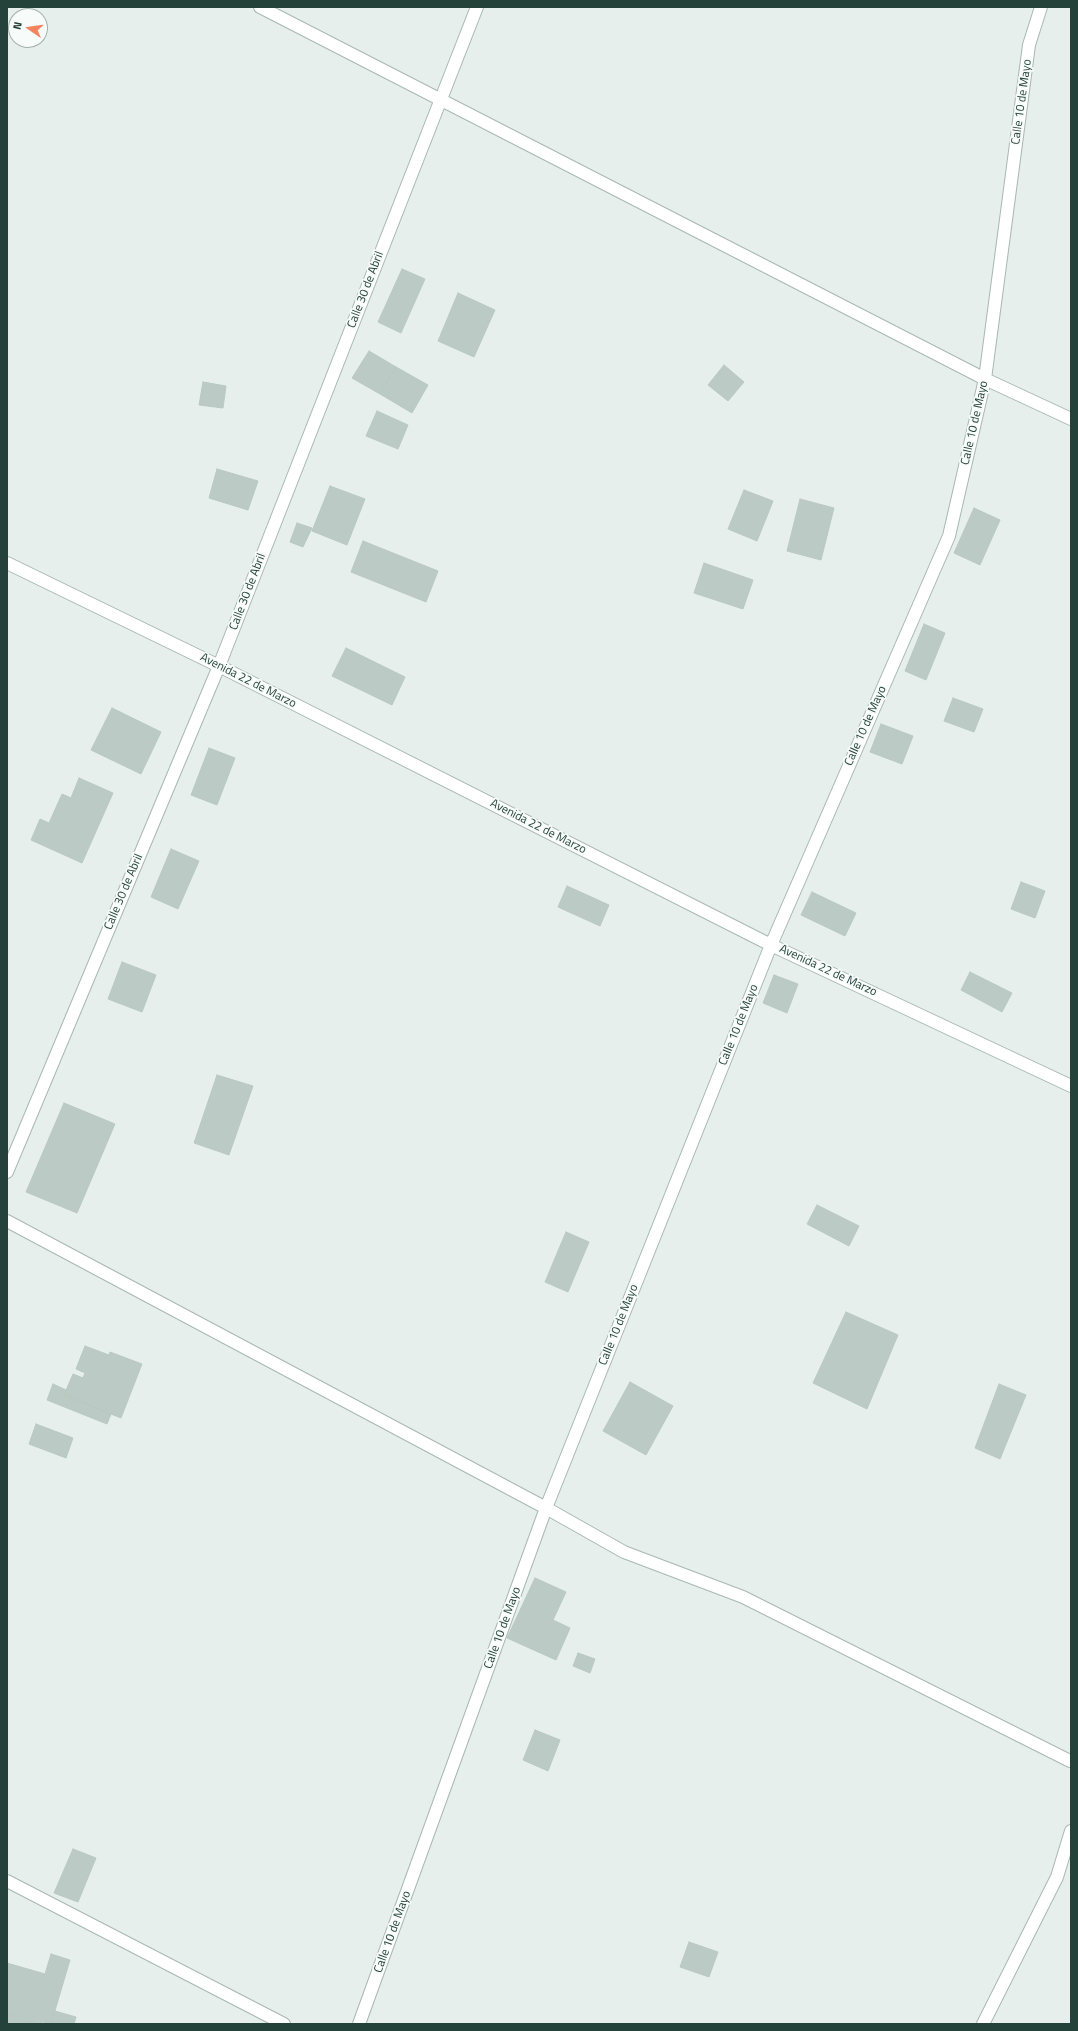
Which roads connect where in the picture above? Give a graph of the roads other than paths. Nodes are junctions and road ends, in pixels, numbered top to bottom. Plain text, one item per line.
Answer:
1 (260, 7) edge
2 (477, 7) edge
3 (1041, 7) edge
4 (441, 98) junction
5 (985, 379) junction
6 (1071, 418) edge
7 (7, 563) edge
8 (219, 666) junction
9 (771, 945) junction
10 (1071, 1086) edge
11 (7, 1172) edge
12 (7, 1221) edge
13 (546, 1508) junction
14 (1071, 1764) edge
15 (1071, 1831) edge
16 (7, 1880) edge
17 (284, 2024) edge
18 (359, 2024) edge
19 (983, 2024) edge

1 - 4 street
2 - 4 street, Calle 30 de Abril
3 - 5 street, Calle 10 de Mayo
4 - 5 street
4 - 8 street, Calle 30 de Abril
5 - 6 street
5 - 9 street, Calle 10 de Mayo
7 - 8 street, Avenida 22 de Marzo
8 - 9 street, Avenida 22 de Marzo
8 - 11 street, Calle 30 de Abril
9 - 10 street, Avenida 22 de Marzo
9 - 13 street, Calle 10 de Mayo
12 - 13 street
13 - 14 street
13 - 18 street, Calle 10 de Mayo
15 - 19 street
16 - 17 street

